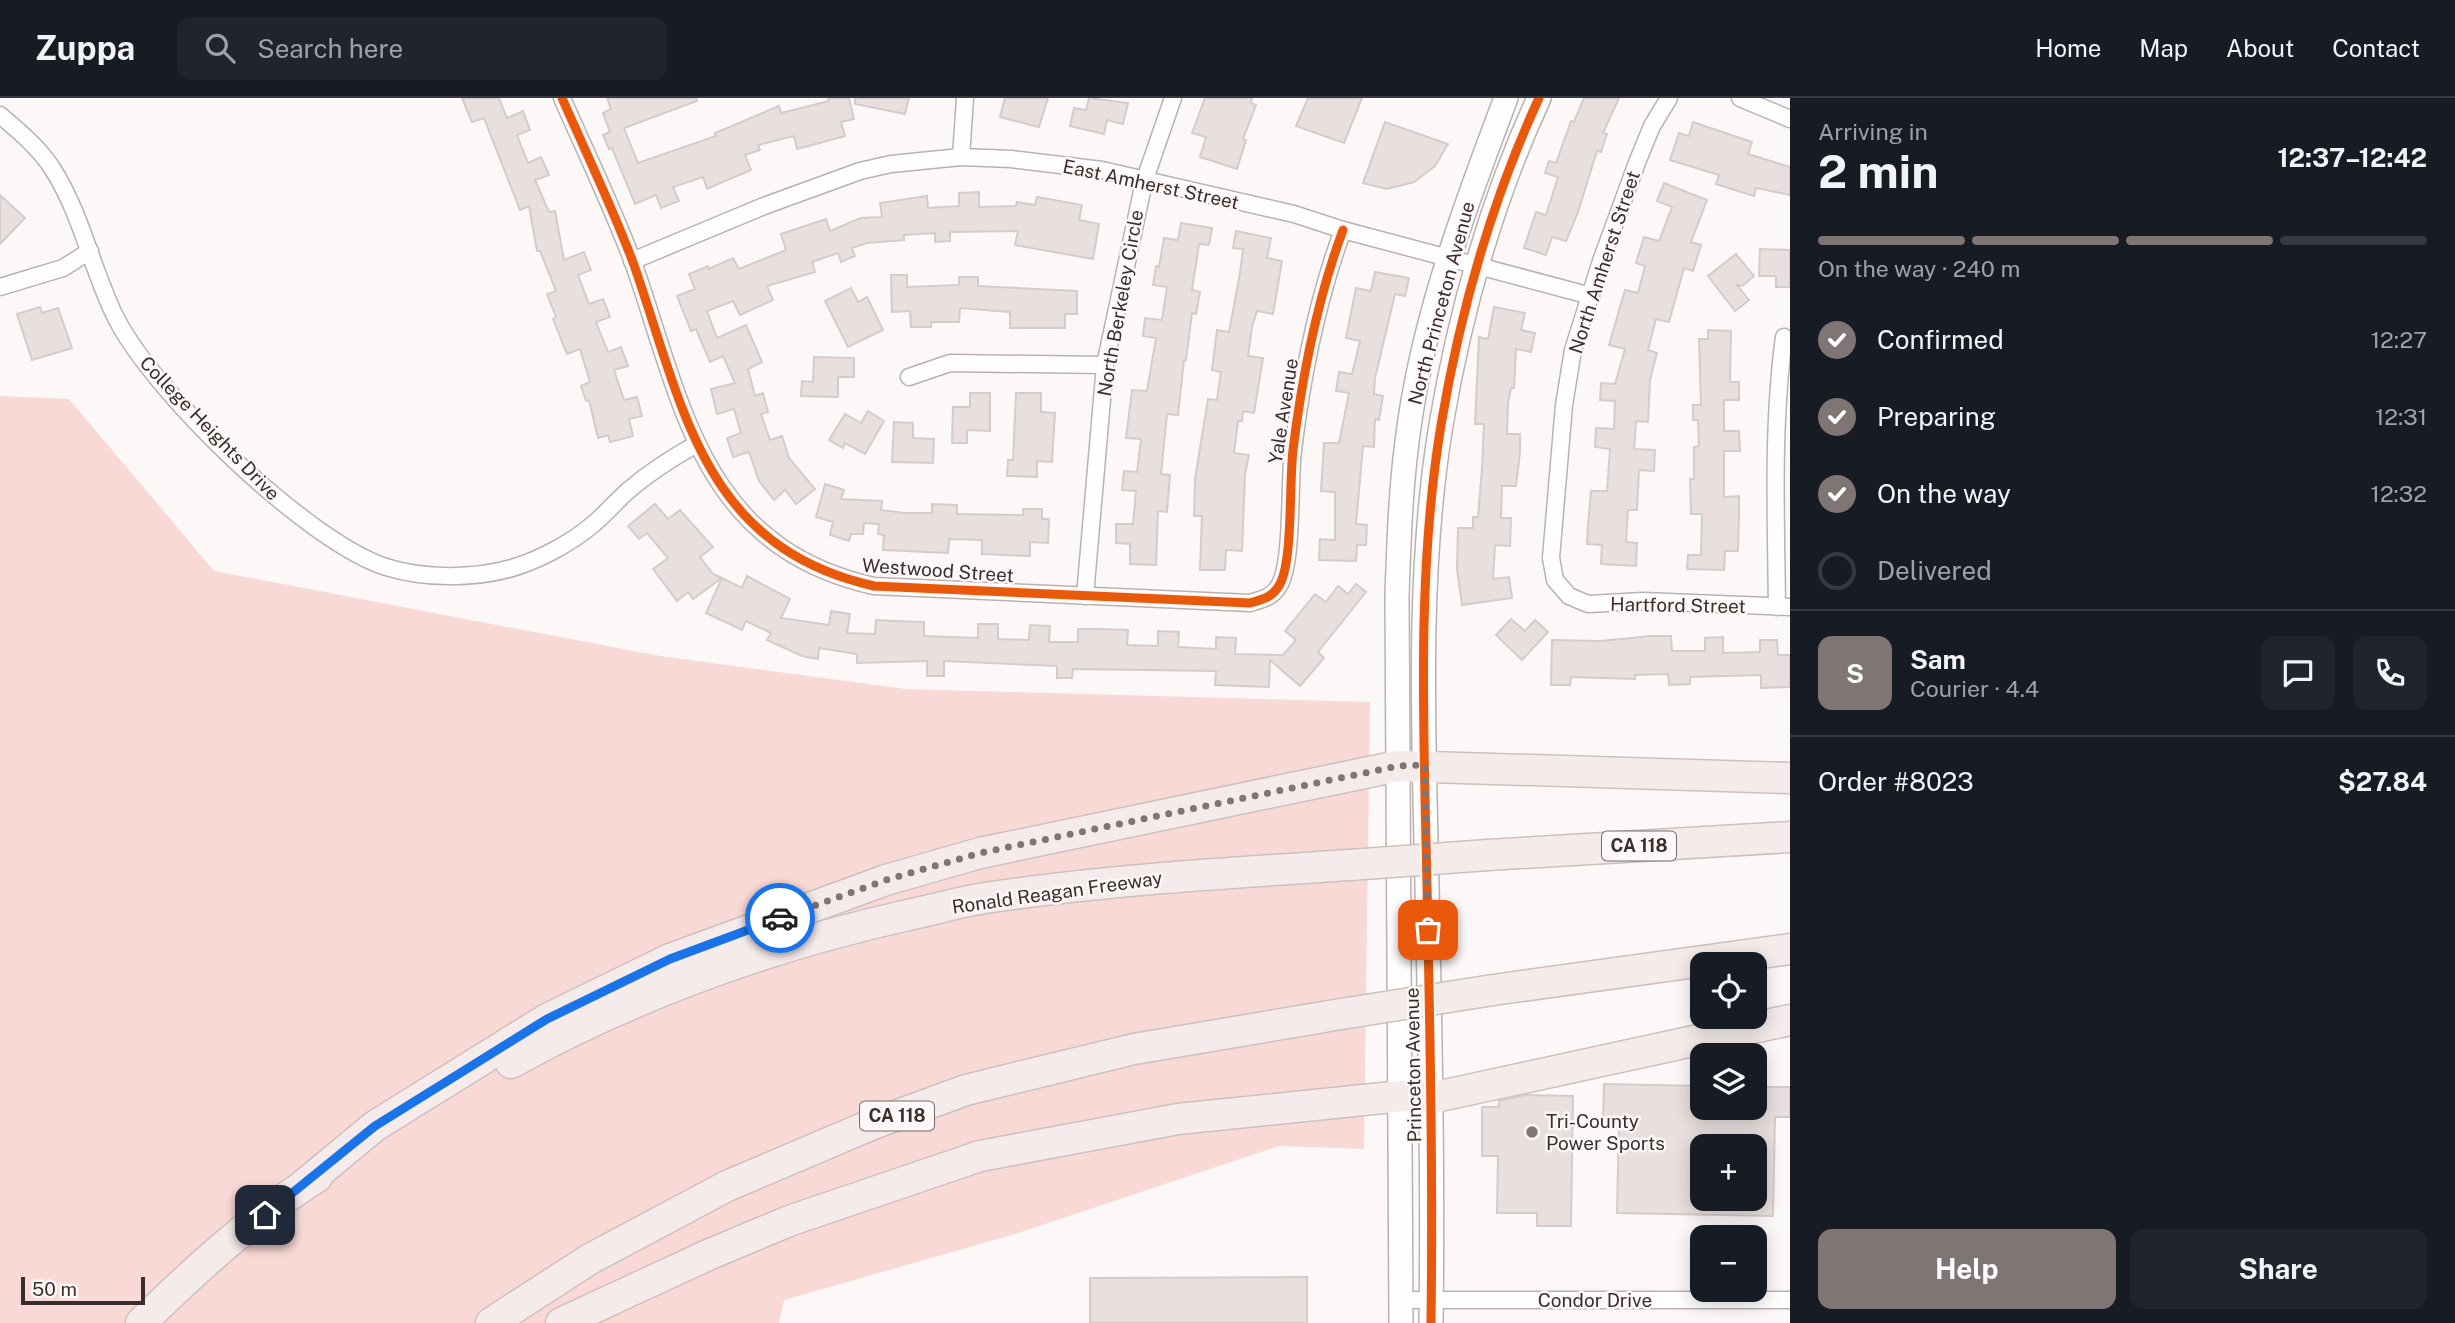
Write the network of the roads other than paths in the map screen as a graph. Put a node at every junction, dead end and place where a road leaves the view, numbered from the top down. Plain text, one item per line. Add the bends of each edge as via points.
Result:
1 (562, 98) edge
2 (965, 98) edge
3 (1172, 98) edge
4 (1506, 98) edge
5 (1539, 98) edge
6 (1669, 98) edge
7 (1740, 98) edge
8 (0, 115) edge
9 (1790, 119) edge
10 (961, 158) junction
11 (1143, 182) junction
12 (1343, 230) junction
13 (90, 251) junction
14 (1450, 258) junction
15 (632, 261) junction
16 (1476, 266) junction
17 (0, 287) edge
18 (1591, 296) junction
19 (1784, 337) dead end
20 (1105, 365) junction
21 (909, 377) dead end
22 (695, 445) junction
23 (1085, 596) junction
24 (1569, 596) joint
25 (1270, 597) joint
26 (1784, 607) edge
27 (1411, 765) junction
28 (1790, 778) edge
29 (1790, 837) edge
30 (1790, 950) edge
31 (1790, 1020) edge
32 (1417, 1097) junction
33 (300, 1188) junction
34 (1401, 1300) junction
35 (1431, 1300) junction
36 (1790, 1300) edge
37 (141, 1323) edge
38 (491, 1323) edge
39 (561, 1323) edge
40 (1401, 1323) edge
41 (1431, 1323) edge

1 - 15 street, Westwood Street
2 - 10 street
3 - 11 street, North Berkeley Circle
4 - 14 street, North Princeton Avenue
5 - 16 street, North Princeton Avenue
6 - 18 street, North Amherst Street via 1638,160
7 - 9 street
8 - 13 street, College Heights Drive via 51,167 73,206
10 - 11 street, East Amherst Street via 1054,163
10 - 15 street, East Amherst Street via 860,171
11 - 12 street, East Amherst Street via 1294,214
11 - 20 street, North Berkeley Circle
12 - 14 street, East Amherst Street
12 - 25 street, Yale Avenue via 1323,293 1301,398 1286,565
13 - 17 street via 63,268
13 - 22 street, College Heights Drive via 114,315 132,346 198,422 282,503 323,535 386,567 421,575 512,568 590,527 628,491
14 - 16 street, East Amherst Street
14 - 27 street, North Princeton Avenue via 1410,418 1400,508
15 - 22 street, Westwood Street
16 - 18 street, East Amherst Street
16 - 27 street, North Princeton Avenue via 1443,416
18 - 24 street, North Amherst Street via 1573,350 1551,558 1555,580
19 - 26 street via 1775,502
20 - 21 street via 950,363
20 - 23 street, North Berkeley Circle
22 - 23 street, Westwood Street via 734,505 782,548 839,578 928,591
23 - 25 street, Westwood Street via 1250,603
24 - 26 street, Hartford Street via 1588,604 1643,601
27 - 28 highway
27 - 32 street, Princeton Avenue
27 - 33 highway via 980,853 886,880 670,959 547,1019 425,1093 375,1126
29 - 33 highway, Ronald Reagan Freeway / CA 118, bridge via 1125,881 982,899 836,932 743,961 590,1023 437,1103
30 - 38 highway, CA 118, bridge via 1493,990 1134,1049 966,1090 727,1186 590,1259
31 - 32 highway
32 - 34 street, Princeton Avenue
32 - 35 street, Princeton Avenue
32 - 39 highway via 1178,1119 980,1156 789,1222
33 - 37 highway, Ronald Reagan Freeway / CA 118 via 179,1286
34 - 35 street, Condor Drive
34 - 40 street, Princeton Avenue
35 - 36 street, Condor Drive
35 - 41 street, Princeton Avenue

